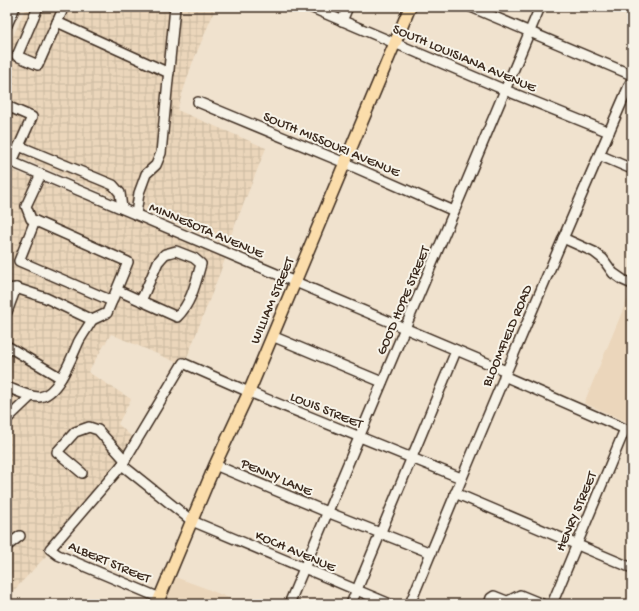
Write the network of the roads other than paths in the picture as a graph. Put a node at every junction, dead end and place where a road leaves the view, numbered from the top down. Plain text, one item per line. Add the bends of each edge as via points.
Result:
1 (15, 7) edge
2 (38, 7) edge
3 (175, 7) edge
4 (310, 7) edge
5 (348, 7) edge
6 (410, 7) edge
7 (471, 7) edge
8 (540, 7) edge
9 (62, 8) edge
10 (342, 21) junction
11 (57, 22) junction
12 (7, 24) edge
13 (530, 32) junction
14 (395, 43) junction
15 (169, 73) junction
16 (632, 75) edge
17 (632, 79) edge
18 (505, 90) junction
19 (198, 102) dead end
20 (7, 106) edge
21 (609, 132) junction
22 (19, 146) junction
23 (599, 155) junction
24 (9, 161) edge
25 (345, 163) junction
26 (632, 169) edge
27 (40, 174) junction
28 (122, 208) junction
29 (454, 210) junction
30 (136, 214) junction
31 (35, 221) junction
32 (563, 238) junction
33 (295, 282) junction
34 (632, 284) edge
35 (11, 288) edge
36 (117, 290) junction
37 (112, 301) junction
38 (142, 301) junction
39 (7, 312) edge
40 (92, 320) junction
41 (405, 329) junction
42 (272, 336) junction
43 (7, 346) edge
44 (456, 351) junction
45 (505, 374) junction
46 (62, 378) junction
47 (382, 382) junction
48 (7, 387) edge
49 (249, 392) junction
50 (31, 396) junction
51 (7, 419) edge
52 (628, 430) edge
53 (359, 437) junction
54 (412, 458) junction
55 (124, 462) junction
56 (216, 465) junction
57 (82, 473) dead end
58 (461, 478) junction
59 (455, 493) junction
60 (327, 512) junction
61 (192, 521) junction
62 (380, 533) junction
63 (20, 536) dead end
64 (577, 544) junction
65 (7, 546) edge
66 (431, 553) junction
67 (304, 568) junction
68 (632, 568) edge
69 (356, 590) junction
70 (158, 601) edge
71 (509, 603) edge
72 (289, 604) edge
73 (351, 604) edge
74 (390, 604) edge
75 (410, 604) edge
76 (489, 604) edge
77 (542, 604) edge
78 (552, 604) edge

1 - 12 street
2 - 11 street via 17,56 38,66
3 - 15 street
4 - 10 street, SOUTH LOUISIANA AVENUE
5 - 10 street
6 - 14 main road, WILLIAM STREET
7 - 13 street
8 - 13 street, GOOD HOPE STREET
9 - 11 street
10 - 14 street, SOUTH LOUISIANA AVENUE
11 - 15 street
13 - 16 street
13 - 18 street, GOOD HOPE STREET
14 - 18 street, SOUTH LOUISIANA AVENUE
14 - 25 main road, WILLIAM STREET
15 - 30 street via 161,153 156,165 146,174 139,193
17 - 21 street, BLOOMFIELD ROAD
18 - 21 street, SOUTH LOUISIANA AVENUE
18 - 29 street, GOOD HOPE STREET
19 - 25 street, SOUTH MISSOURI AVENUE
20 - 22 street via 32,117
21 - 23 street, BLOOMFIELD ROAD
22 - 24 street
22 - 28 street via 114,185 120,193
23 - 26 street
23 - 32 street, BLOOMFIELD ROAD
24 - 27 street, MINNESOTA AVENUE
25 - 29 street, SOUTH MISSOURI AVENUE
25 - 33 main road, WILLIAM STREET
27 - 28 street, MINNESOTA AVENUE
27 - 31 street via 26,206 31,219
28 - 30 street, MINNESOTA AVENUE
29 - 41 street, GOOD HOPE STREET
30 - 33 street, MINNESOTA AVENUE
31 - 36 street via 128,262
31 - 37 street via 18,261
32 - 34 street via 594,252 604,259 613,273
32 - 45 street, BLOOMFIELD ROAD
33 - 41 street, MINNESOTA AVENUE
33 - 42 main road, WILLIAM STREET
35 - 39 street
35 - 40 street via 46,298
36 - 37 street
36 - 38 street
37 - 40 street via 107,313
38 - 38 street via 177,317 189,298 201,264 194,258 176,251 165,254 158,262
40 - 46 street
41 - 44 street, MINNESOTA AVENUE
41 - 47 street, GOOD HOPE STREET
42 - 47 street
42 - 49 main road, WILLIAM STREET
43 - 46 street
44 - 45 street, MINNESOTA AVENUE
44 - 54 street
45 - 52 street, MINNESOTA AVENUE
45 - 58 street, BLOOMFIELD ROAD
46 - 50 street via 52,391 41,397
47 - 53 street, GOOD HOPE STREET
48 - 50 street
49 - 53 street, LOUIS STREET
49 - 55 street, LOUIS STREET via 184,363
49 - 56 main road, WILLIAM STREET
50 - 51 street
52 - 64 street, HENRY STREET
53 - 54 street, LOUIS STREET
53 - 60 street, GOOD HOPE STREET
54 - 58 street, LOUIS STREET
54 - 62 street
55 - 57 street, KOCH AVENUE via 98,430 89,427 75,432 57,452
55 - 61 street, KOCH AVENUE
55 - 70 street, ALBERT STREET via 50,549
56 - 60 street, PENNY LANE
56 - 61 main road, WILLIAM STREET
58 - 59 street, BLOOMFIELD ROAD
59 - 64 street
59 - 66 street, BLOOMFIELD ROAD
60 - 62 street, PENNY LANE
60 - 67 street, GOOD HOPE STREET
61 - 67 street, KOCH AVENUE
61 - 70 main road, WILLIAM STREET
62 - 66 street, PENNY LANE
62 - 69 street
63 - 65 street
64 - 68 street
64 - 78 street, HENRY STREET
66 - 75 street, BLOOMFIELD ROAD
67 - 69 street, KOCH AVENUE
67 - 72 street, GOOD HOPE STREET
69 - 73 street
69 - 74 street, KOCH AVENUE
71 - 76 street via 494,596
71 - 77 street via 520,595

